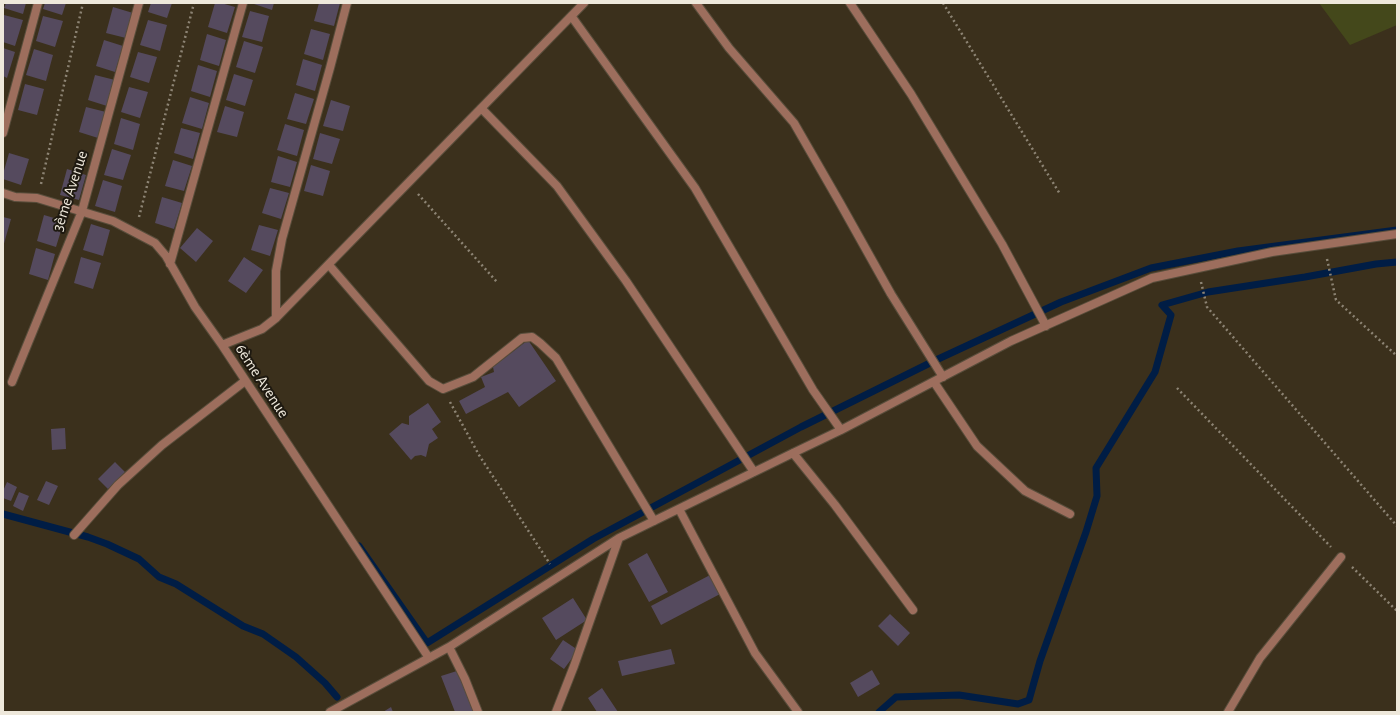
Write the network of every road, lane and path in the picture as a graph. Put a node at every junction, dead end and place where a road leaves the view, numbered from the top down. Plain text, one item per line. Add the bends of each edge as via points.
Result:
1 (38, 3) edge
2 (83, 3) edge
3 (139, 3) edge
4 (194, 3) edge
5 (243, 3) edge
6 (347, 3) edge
7 (584, 3) edge
8 (696, 3) edge
9 (850, 3) edge
10 (943, 3) edge
11 (572, 17) junction
12 (482, 109) junction
13 (3, 133) edge
14 (409, 184) junction
15 (3, 193) edge
16 (1060, 194) dead end
17 (37, 198) junction
18 (82, 211) junction
19 (135, 233) junction
20 (1397, 234) edge
21 (1324, 244) junction
22 (170, 264) junction
23 (329, 265) junction
24 (1198, 268) junction
25 (497, 282) dead end
26 (276, 318) junction
27 (1046, 326) junction
28 (222, 345) junction
29 (1397, 356) edge
30 (943, 377) junction
31 (245, 381) junction
32 (12, 382) dead end
33 (934, 382) junction
34 (1177, 388) dead end
35 (443, 389) junction
36 (841, 430) junction
37 (793, 452) junction
38 (754, 472) junction
39 (679, 509) junction
40 (1070, 514) dead end
41 (654, 521) junction
42 (1397, 526) edge
43 (74, 535) dead end
44 (619, 538) junction
45 (1341, 557) junction
46 (559, 576) junction
47 (913, 610) dead end
48 (1397, 611) edge
49 (449, 646) junction
50 (429, 658) junction
51 (330, 712) edge
52 (478, 712) edge
53 (556, 712) edge
54 (798, 712) edge
55 (1228, 712) edge

1 - 13 street
2 - 17 path
3 - 18 street, 3ème Avenue
4 - 19 path
5 - 22 street
6 - 26 street via 282,239 276,271
7 - 11 street
8 - 30 street via 729,48 794,123 891,294
9 - 27 street via 911,94 1002,244
10 - 16 path
11 - 12 street
11 - 36 street via 695,188 813,390
12 - 14 street
12 - 38 street via 557,186 626,281
14 - 23 street
14 - 25 path
15 - 17 street, 6ème Avenue
17 - 18 street, 6ème Avenue
18 - 19 street, 6ème Avenue via 113,220
18 - 32 street, 3ème Avenue
19 - 22 street, 6ème Avenue via 155,244
20 - 21 street
21 - 24 street
21 - 29 path via 1336,300
22 - 28 street, 6ème Avenue via 195,307
23 - 26 street
23 - 35 street via 429,381
24 - 27 street via 1152,278
24 - 42 path via 1207,307
26 - 28 street via 262,329
27 - 30 street via 1011,341
28 - 31 street, 6ème Avenue
30 - 33 street
31 - 43 street via 162,445 118,485
31 - 50 street, 6ème Avenue
33 - 36 street
33 - 40 street via 977,446 1025,490
34 - 45 path
35 - 41 street via 473,377 522,338 532,338 556,358
35 - 46 path via 479,455 538,548
36 - 37 street
37 - 38 street
37 - 47 street via 836,505
38 - 39 street
39 - 41 street
39 - 54 street via 755,652
41 - 44 street
44 - 46 street
44 - 53 street
45 - 48 path
45 - 55 street via 1260,658
46 - 49 street
49 - 50 street
49 - 52 street
50 - 51 street

